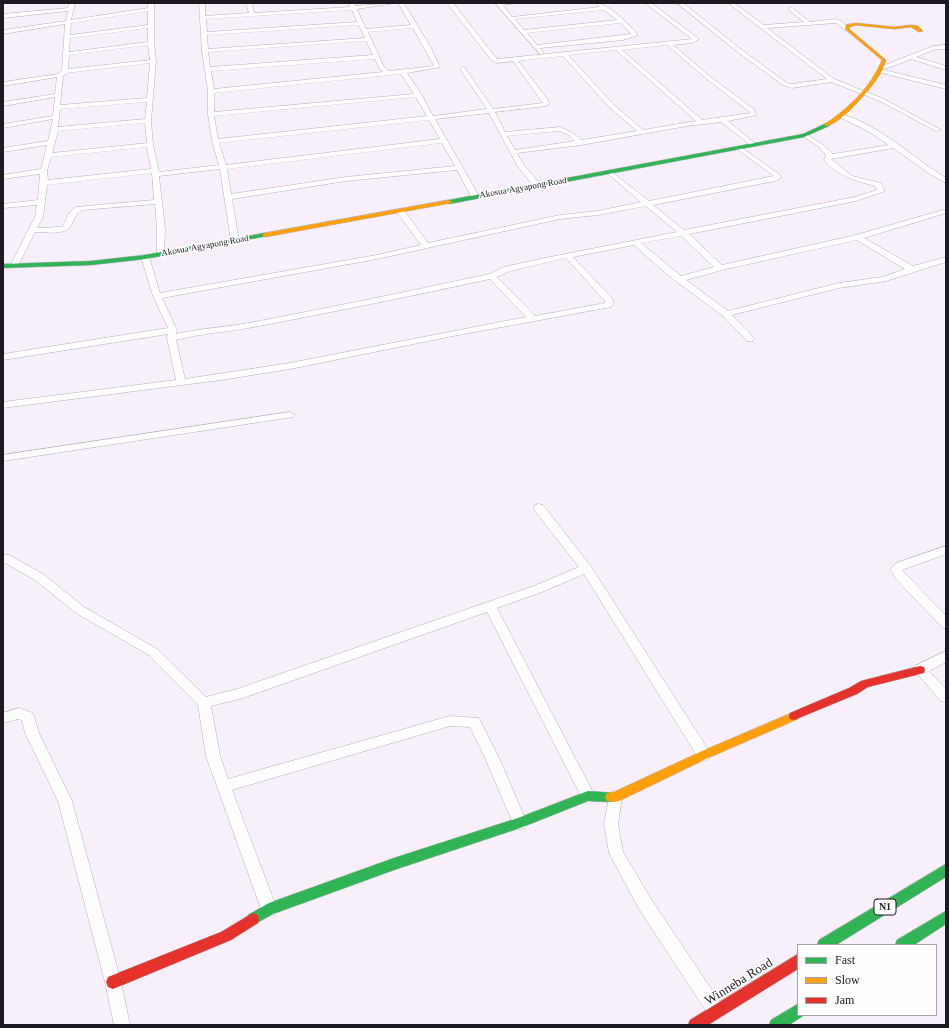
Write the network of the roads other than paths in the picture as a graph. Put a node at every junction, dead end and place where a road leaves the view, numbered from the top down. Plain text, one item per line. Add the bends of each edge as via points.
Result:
1 (72, 3) edge
2 (202, 3) edge
3 (249, 3) edge
4 (392, 3) edge
5 (401, 3) edge
6 (450, 3) edge
7 (513, 3) edge
8 (598, 3) edge
9 (648, 3) edge
10 (680, 3) edge
11 (730, 3) edge
12 (499, 4) edge
13 (353, 5) edge
14 (150, 6) edge
15 (604, 8) junction
16 (70, 9) junction
17 (791, 9) dead end
18 (252, 15) junction
19 (3, 16) edge
20 (203, 18) junction
21 (513, 18) junction
22 (622, 21) junction
23 (68, 22) junction
24 (359, 23) junction
25 (808, 23) junction
26 (151, 26) junction
27 (414, 26) junction
28 (763, 27) junction
29 (847, 29) junction
30 (364, 31) junction
31 (921, 31) dead end
32 (3, 32) edge
33 (524, 32) junction
34 (204, 34) junction
35 (67, 37) junction
36 (368, 39) junction
37 (151, 43) junction
38 (668, 43) junction
39 (536, 47) junction
40 (946, 47) edge
41 (617, 48) junction
42 (205, 51) junction
43 (66, 54) junction
44 (564, 54) junction
45 (544, 56) junction
46 (375, 57) junction
47 (910, 57) junction
48 (514, 59) junction
49 (153, 61) junction
50 (946, 68) edge
51 (208, 69) junction
52 (463, 69) dead end
53 (882, 69) junction
54 (403, 72) junction
55 (62, 73) junction
56 (388, 73) junction
57 (832, 80) junction
58 (3, 84) edge
59 (946, 87) edge
60 (211, 91) junction
61 (863, 91) junction
62 (58, 95) junction
63 (419, 96) junction
64 (150, 100) junction
65 (3, 104) edge
66 (56, 107) junction
67 (490, 111) junction
68 (211, 114) junction
69 (841, 116) junction
70 (56, 117) junction
71 (430, 118) junction
72 (723, 120) junction
73 (148, 121) junction
74 (701, 122) junction
75 (3, 126) edge
76 (55, 129) junction
77 (938, 130) dead end
78 (643, 132) junction
79 (502, 134) junction
80 (804, 135) junction
81 (214, 141) junction
82 (443, 141) junction
83 (50, 143) junction
84 (581, 143) junction
85 (150, 145) junction
86 (754, 145) junction
87 (893, 146) junction
88 (739, 148) junction
89 (3, 150) edge
90 (513, 152) junction
91 (50, 155) junction
92 (831, 156) junction
93 (223, 167) junction
94 (458, 168) junction
95 (44, 172) junction
96 (609, 172) junction
97 (156, 173) junction
98 (3, 177) edge
99 (946, 181) edge
100 (44, 183) junction
101 (537, 185) junction
102 (475, 196) junction
103 (228, 197) junction
104 (40, 202) junction
105 (157, 202) junction
106 (648, 203) junction
107 (3, 206) edge
108 (400, 211) junction
109 (946, 211) edge
110 (32, 230) junction
111 (684, 232) junction
112 (858, 237) junction
113 (235, 241) junction
114 (635, 242) junction
115 (426, 246) junction
116 (161, 254) junction
117 (568, 256) junction
118 (145, 257) junction
119 (946, 259) edge
120 (3, 266) edge
121 (14, 266) junction
122 (720, 268) junction
123 (912, 269) junction
124 (492, 276) junction
125 (680, 279) junction
126 (157, 296) junction
127 (726, 314) junction
128 (533, 319) junction
129 (172, 334) junction
130 (750, 339) dead end
131 (3, 357) edge
132 (181, 381) junction
133 (3, 405) edge
134 (290, 415) dead end
135 (3, 458) edge
136 (539, 508) dead end
137 (946, 550) edge
138 (5, 558) dead end
139 (586, 568) junction
140 (490, 606) junction
141 (946, 624) edge
142 (946, 656) edge
143 (920, 670) junction
144 (946, 697) edge
145 (204, 703) junction
146 (3, 718) edge
147 (704, 755) junction
148 (224, 786) junction
149 (588, 796) junction
150 (615, 797) junction
151 (520, 823) junction
152 (946, 870) edge
153 (270, 909) junction
154 (946, 917) edge
155 (826, 944) edge
156 (904, 944) edge
157 (797, 962) edge
158 (113, 982) junction
159 (716, 1011) junction
160 (797, 1012) edge
161 (122, 1025) edge
162 (695, 1025) edge
163 (776, 1025) edge

1 - 16 street
2 - 20 street
3 - 18 street
4 - 13 street
5 - 27 street
6 - 48 street via 494,60
7 - 12 street
8 - 15 street
9 - 38 street via 696,39
10 - 57 street via 785,84 792,86
11 - 28 street
12 - 21 street
13 - 18 street
13 - 24 street
14 - 23 street
14 - 26 street
15 - 21 street
15 - 22 street
16 - 19 street
16 - 23 street
17 - 25 street
18 - 20 street
20 - 34 street
21 - 33 street
22 - 33 street
22 - 39 street via 634,33 633,36
23 - 32 street
23 - 35 street
24 - 30 street
24 - 34 street
25 - 28 street
25 - 29 street via 836,21
26 - 35 street
26 - 37 street
27 - 30 street
27 - 54 street via 437,67
28 - 57 street
29 - 31 main road via 850,25 856,24 894,28 911,26
29 - 53 main road via 884,60
30 - 36 street
33 - 39 street
34 - 42 street
35 - 43 street
36 - 42 street
36 - 46 street
37 - 43 street
37 - 49 street
38 - 41 street
38 - 72 street via 754,114
39 - 45 street
40 - 47 street via 935,47
41 - 44 street
41 - 74 street
42 - 51 street
43 - 55 street
44 - 45 street
44 - 78 street via 633,126
45 - 48 street
46 - 51 street
46 - 56 street
47 - 50 street
47 - 53 street
48 - 67 street via 546,104
49 - 55 street
49 - 64 street
51 - 60 street
52 - 67 street
53 - 59 street
53 - 61 main road, Akosua Agyapong Road
54 - 56 street
54 - 63 street
55 - 58 street
55 - 62 street
56 - 60 street
57 - 61 street
60 - 68 street
61 - 69 main road, Akosua Agyapong Road
61 - 77 street
62 - 65 street
62 - 66 street
63 - 68 street
63 - 71 street
64 - 66 street
64 - 73 street
66 - 70 street
67 - 71 street
67 - 79 street
68 - 81 street
69 - 80 main road, Akosua Agyapong Road via 823,128
69 - 87 street via 863,125
70 - 75 street
70 - 76 street
71 - 81 street
71 - 82 street
72 - 74 street
72 - 86 street
73 - 76 street
73 - 85 street
74 - 78 street
76 - 83 street
78 - 84 street
79 - 84 street via 560,129
79 - 90 street
80 - 86 main road, Akosua Agyapong Road
80 - 92 street
81 - 93 street
82 - 93 street
82 - 94 street
83 - 89 street
83 - 91 street
84 - 90 street
85 - 91 street
85 - 97 street
86 - 88 main road, Akosua Agyapong Road
87 - 92 street
87 - 99 street
88 - 96 main road, Akosua Agyapong Road
88 - 106 street via 778,177 775,180 751,185
90 - 101 street
91 - 95 street
92 - 111 street via 827,160 834,166 850,177 878,185 881,191 856,199
93 - 97 street
93 - 103 street
94 - 102 street
94 - 103 street via 346,179
95 - 98 street
95 - 100 street
96 - 101 main road, Akosua Agyapong Road
96 - 106 street
97 - 100 street
97 - 105 street
100 - 104 street
101 - 102 main road, Akosua Agyapong Road
102 - 108 main road, Akosua Agyapong Road
103 - 113 street
104 - 107 street
104 - 110 street via 39,217
105 - 110 street via 76,209 66,227 62,229
105 - 116 street
106 - 111 street
106 - 115 street via 560,217
108 - 113 main road, Akosua Agyapong Road
108 - 115 street
109 - 112 street
110 - 121 street
111 - 114 street
111 - 122 street
112 - 122 street
112 - 123 street
113 - 116 main road, Akosua Agyapong Road
114 - 117 street
114 - 125 street
115 - 126 street via 302,272
116 - 118 main road, Akosua Agyapong Road
117 - 124 street via 513,267
117 - 128 street via 588,275 610,303
118 - 121 main road, Akosua Agyapong Road via 91,263
118 - 126 street
119 - 123 street
120 - 121 main road, Akosua Agyapong Road
122 - 125 street
123 - 127 street via 883,279 839,286
124 - 128 street
124 - 129 street via 248,326
125 - 127 street
126 - 129 street
127 - 130 street
128 - 132 street via 290,366
129 - 131 street
129 - 132 street
132 - 133 street
134 - 135 street
136 - 139 street
137 - 141 street via 896,569
138 - 145 street via 39,577 80,610 153,652
139 - 140 street via 531,592
139 - 147 street
140 - 145 street via 238,694
140 - 149 street
142 - 143 street
143 - 144 street
143 - 147 main road via 865,684
145 - 148 street via 213,756
146 - 158 street via 19,713 28,717 32,732 65,801
147 - 150 main road
148 - 151 street via 450,721 474,722
148 - 153 street
149 - 150 main road
149 - 151 main road
150 - 159 street via 611,824 616,853 645,904
151 - 153 main road via 394,864
152 - 155 main road, N1
153 - 158 main road via 226,936
154 - 156 main road
157 - 159 main road, Winneba Road
158 - 161 street
159 - 162 main road, Winneba Road
160 - 163 main road

